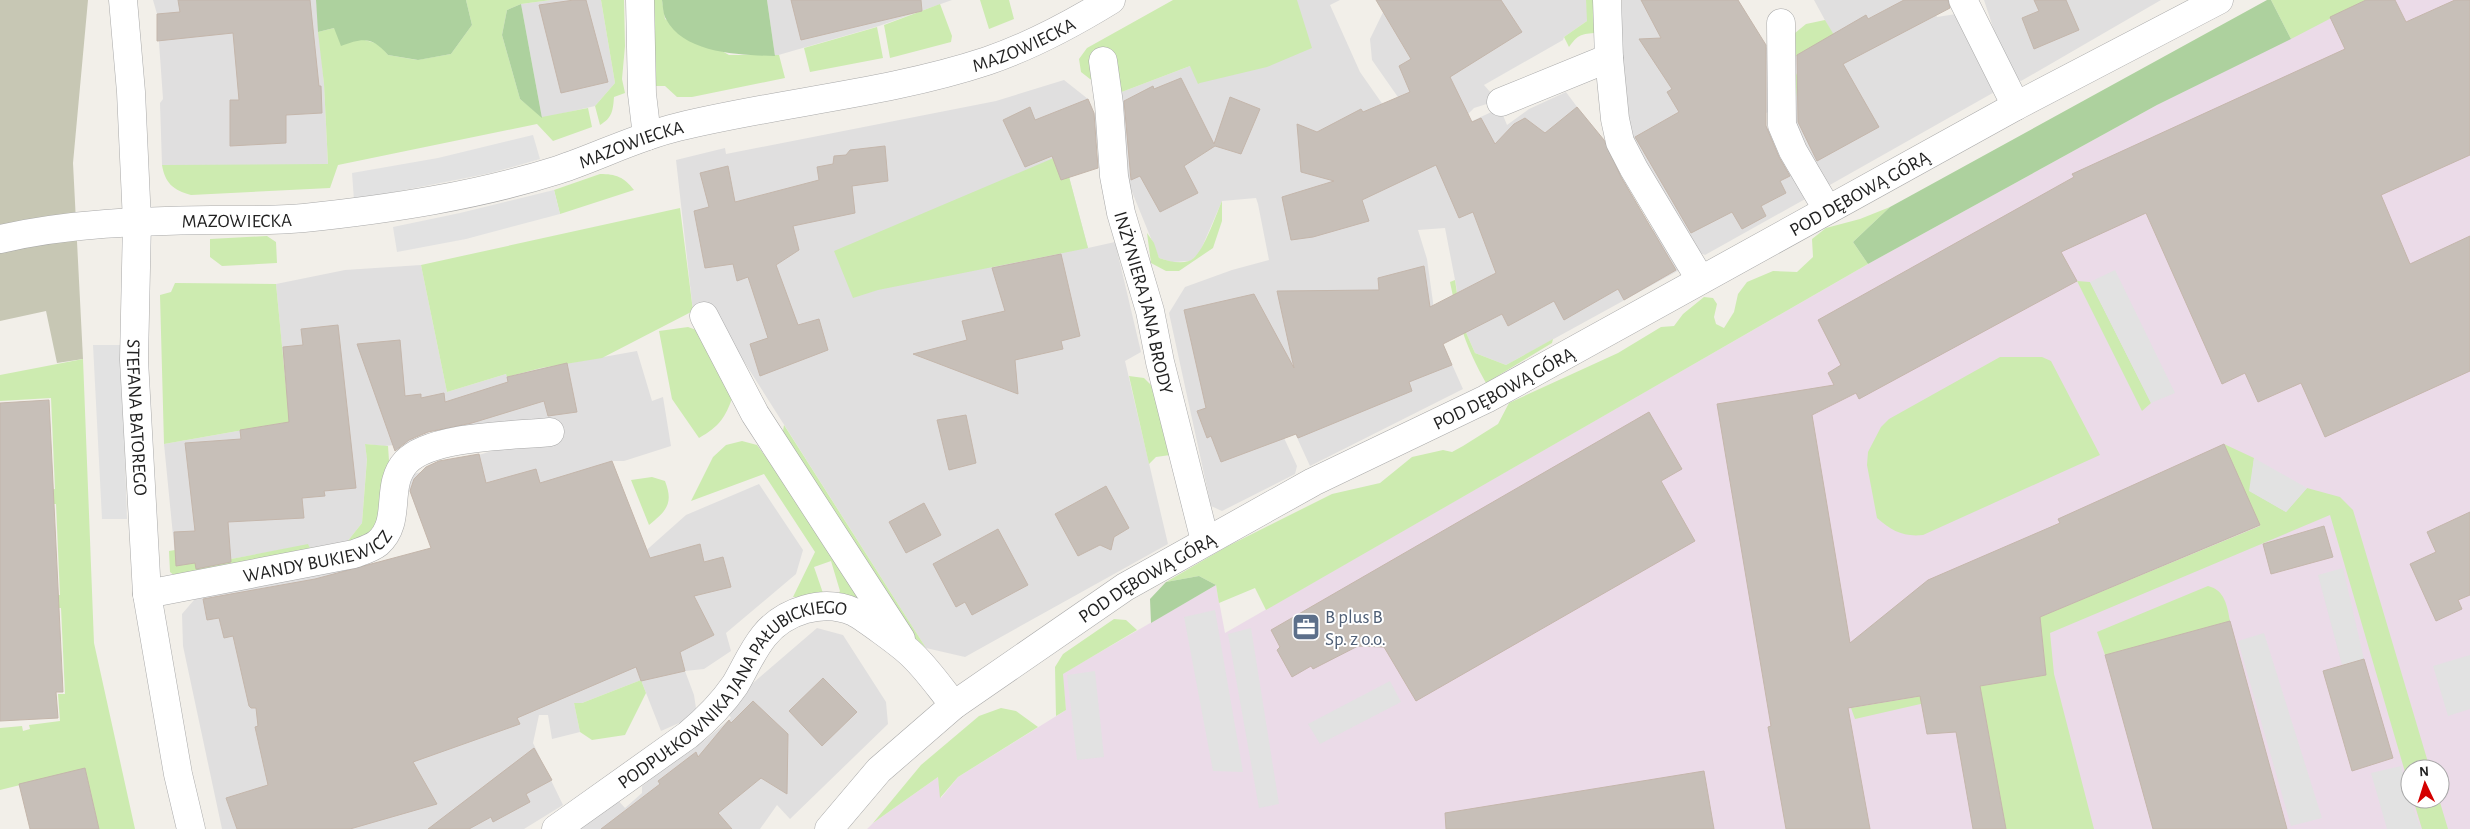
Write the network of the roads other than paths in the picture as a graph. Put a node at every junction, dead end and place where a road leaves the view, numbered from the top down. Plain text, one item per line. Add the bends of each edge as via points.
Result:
1 (124, 0) edge
2 (640, 0) edge
3 (1111, 0) edge
4 (1607, 0) edge
5 (1963, 0) edge
6 (2219, 0) edge
7 (1781, 23) dead end
8 (1609, 58) junction
9 (1103, 61) dead end
10 (1501, 102) dead end
11 (2016, 106) junction
12 (647, 136) junction
13 (1828, 209) junction
14 (137, 222) junction
15 (0, 239) edge
16 (1700, 279) junction
17 (704, 316) dead end
18 (550, 432) dead end
19 (1205, 541) junction
20 (147, 594) junction
21 (910, 652) junction
22 (954, 705) junction
23 (191, 829) edge
24 (556, 829) edge
25 (828, 829) edge

1 - 14 street, STEFANA BATOREGO
2 - 12 street via 642,94
3 - 12 street, MAZOWIECKA via 1040,39 987,61 928,78 706,120
4 - 8 street
5 - 11 street
6 - 11 street, POD DĘBOWĄ GÓRĄ
7 - 13 street via 1782,124 1793,151
8 - 10 street
8 - 16 street via 1620,142
9 - 19 street, INŻYNIERA JANA BRODY via 1114,176 1121,213 1150,311
11 - 13 street, POD DĘBOWĄ GÓRĄ
12 - 14 street, MAZOWIECKA via 530,178 411,205 301,219
13 - 16 street, POD DĘBOWĄ GÓRĄ
14 - 15 street, MAZOWIECKA via 34,231
14 - 20 street, STEFANA BATOREGO via 134,360
16 - 19 street, POD DĘBOWĄ GÓRĄ via 1486,399 1313,482
17 - 21 street, PODPUŁKOWNIKA JANA PAŁUBICKIEGO via 755,414
18 - 20 street, WANDY BUKIEWICZ via 445,442 427,448 406,462 394,488 391,523 383,537 370,547 338,558
19 - 22 street, POD DĘBOWĄ GÓRĄ via 1125,587
20 - 23 street, STEFANA BATOREGO via 178,774
21 - 22 street, PODPUŁKOWNIKA JANA PAŁUBICKIEGO
21 - 24 street, PODPUŁKOWNIKA JANA PAŁUBICKIEGO via 855,612 843,608 810,608 786,617 766,634 730,690 705,720
22 - 25 street, POD DĘBOWĄ GÓRĄ via 879,770

